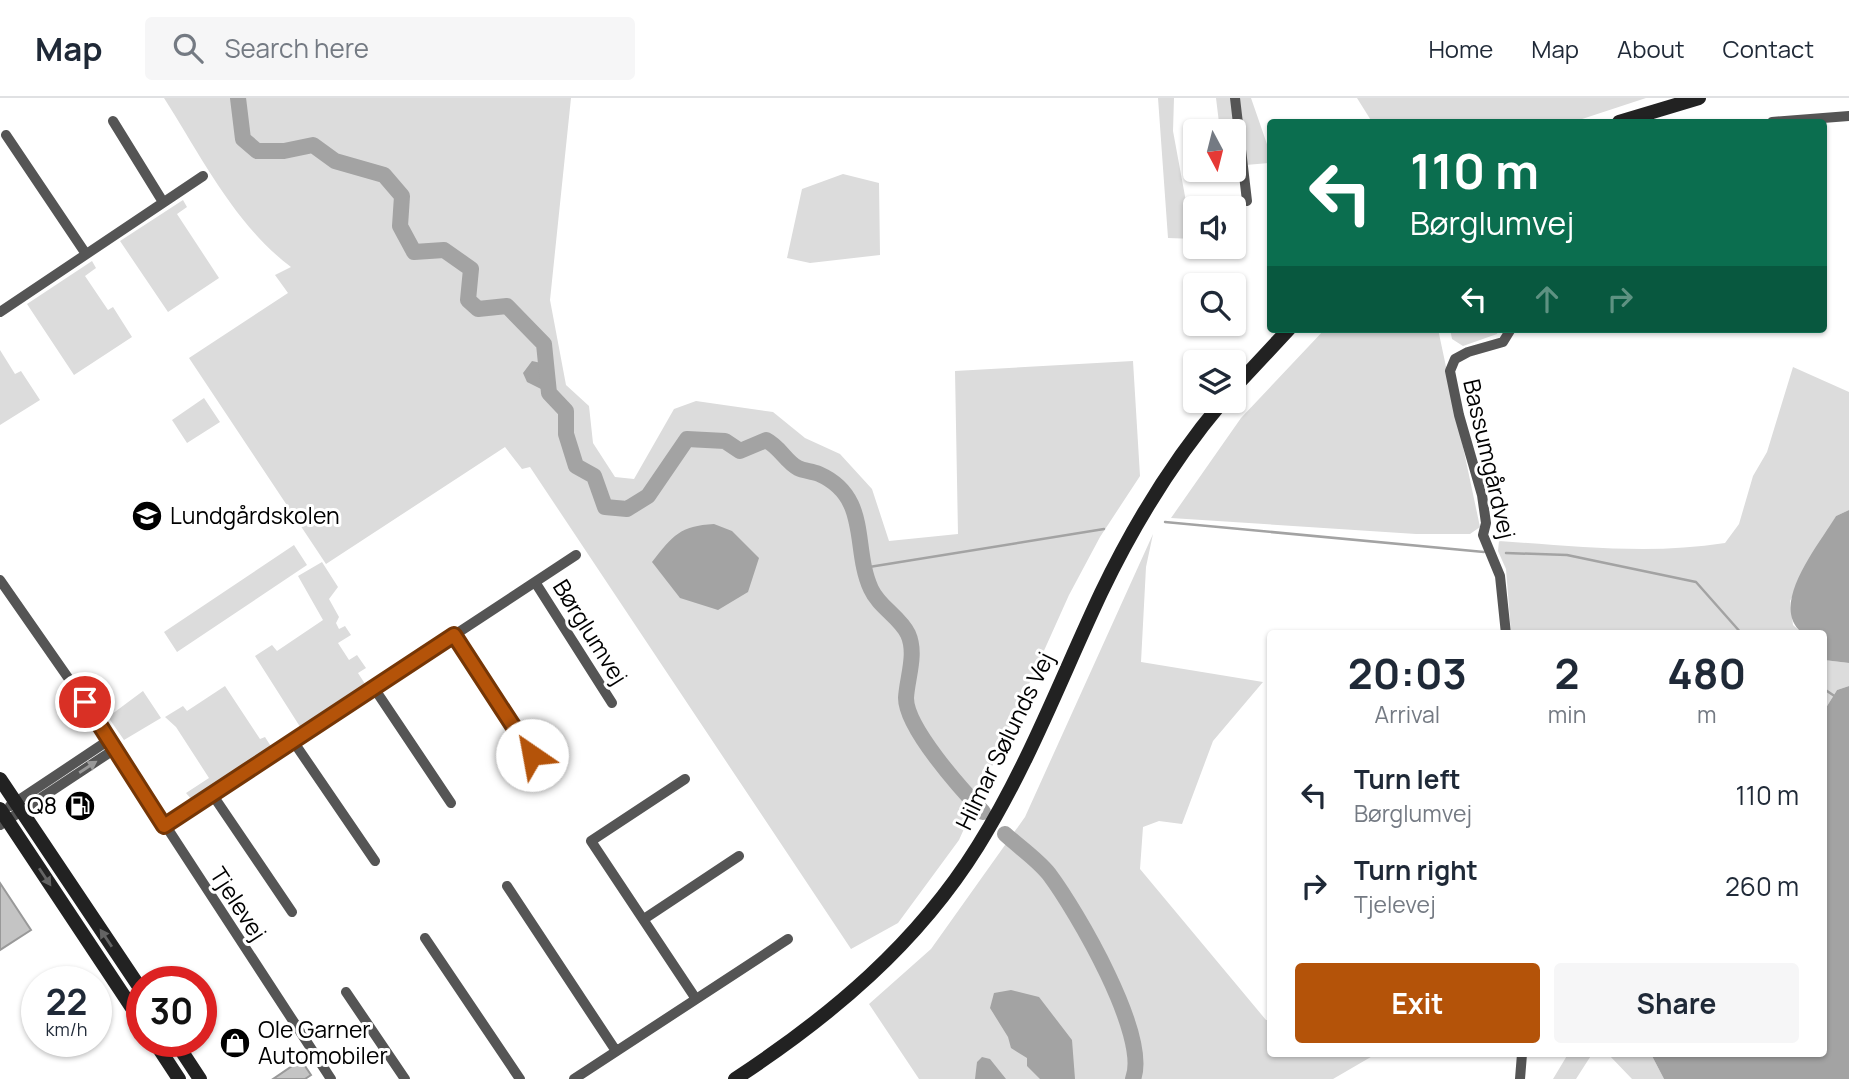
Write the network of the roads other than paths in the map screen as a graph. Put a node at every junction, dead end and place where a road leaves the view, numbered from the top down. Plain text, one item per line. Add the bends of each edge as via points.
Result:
1 (1235, 98) edge
2 (1699, 98) edge
3 (1849, 116) edge
4 (1629, 119) edge
5 (1810, 119) edge
6 (113, 121) dead end
7 (5, 135) dead end
8 (203, 176) dead end
9 (1247, 201) dead end
10 (163, 202) junction
11 (86, 254) junction
12 (1, 310) edge
13 (1285, 333) edge
14 (1509, 333) edge
15 (1246, 375) edge
16 (1214, 413) edge
17 (576, 555) dead end
18 (0, 580) edge
19 (535, 582) junction
20 (1506, 630) edge
21 (454, 635) junction
22 (374, 688) junction
23 (612, 703) dead end
24 (293, 741) junction
25 (112, 745) junction
26 (532, 755) dead end
27 (0, 779) edge
28 (685, 779) dead end
29 (212, 794) junction
30 (451, 803) dead end
31 (18, 807) junction
32 (2, 815) edge
33 (164, 826) junction
34 (739, 856) dead end
35 (375, 861) dead end
36 (507, 886) dead end
37 (292, 912) dead end
38 (644, 919) junction
39 (425, 938) dead end
40 (789, 939) dead end
41 (126, 967) edge
42 (346, 992) dead end
43 (126, 999) edge
44 (696, 999) junction
45 (616, 1051) junction
46 (165, 1057) edge
47 (186, 1057) edge
48 (1522, 1057) edge
49 (179, 1079) edge
50 (200, 1079) edge
51 (331, 1079) edge
52 (405, 1079) edge
53 (520, 1079) edge
54 (574, 1079) edge
55 (735, 1079) edge
56 (1520, 1079) edge

1 - 9 street
2 - 4 street
3 - 5 street
6 - 10 street
7 - 11 street
8 - 10 street
10 - 11 street
11 - 12 street
13 - 15 street
14 - 20 street, Bassumgårdvej via 1503,342 1455,359 1450,370 1482,495 1483,535 1500,576
16 - 55 street, Hilmar Sølunds Vej via 1138,523 1017,776 956,880 915,931 862,984
17 - 19 street, Børglumvej
18 - 25 street, Tjelevej
19 - 21 street, Børglumvej
19 - 23 street, Børglumvej
21 - 22 street, Børglumvej
21 - 26 street
22 - 24 street, Børglumvej
22 - 30 street
24 - 29 street, Børglumvej
24 - 35 street
25 - 31 street
25 - 33 street, Tjelevej
27 - 31 street
28 - 38 street via 591,841
29 - 33 street, Børglumvej
29 - 37 street
31 - 32 street
41 -> 31 street
32 -> 43 street
33 - 51 street, Tjelevej
34 - 38 street
36 - 45 street
38 - 44 street
39 - 53 street
40 - 44 street
42 - 52 street
44 - 45 street
45 - 54 street
46 - 49 street
47 - 50 street
48 - 56 street

